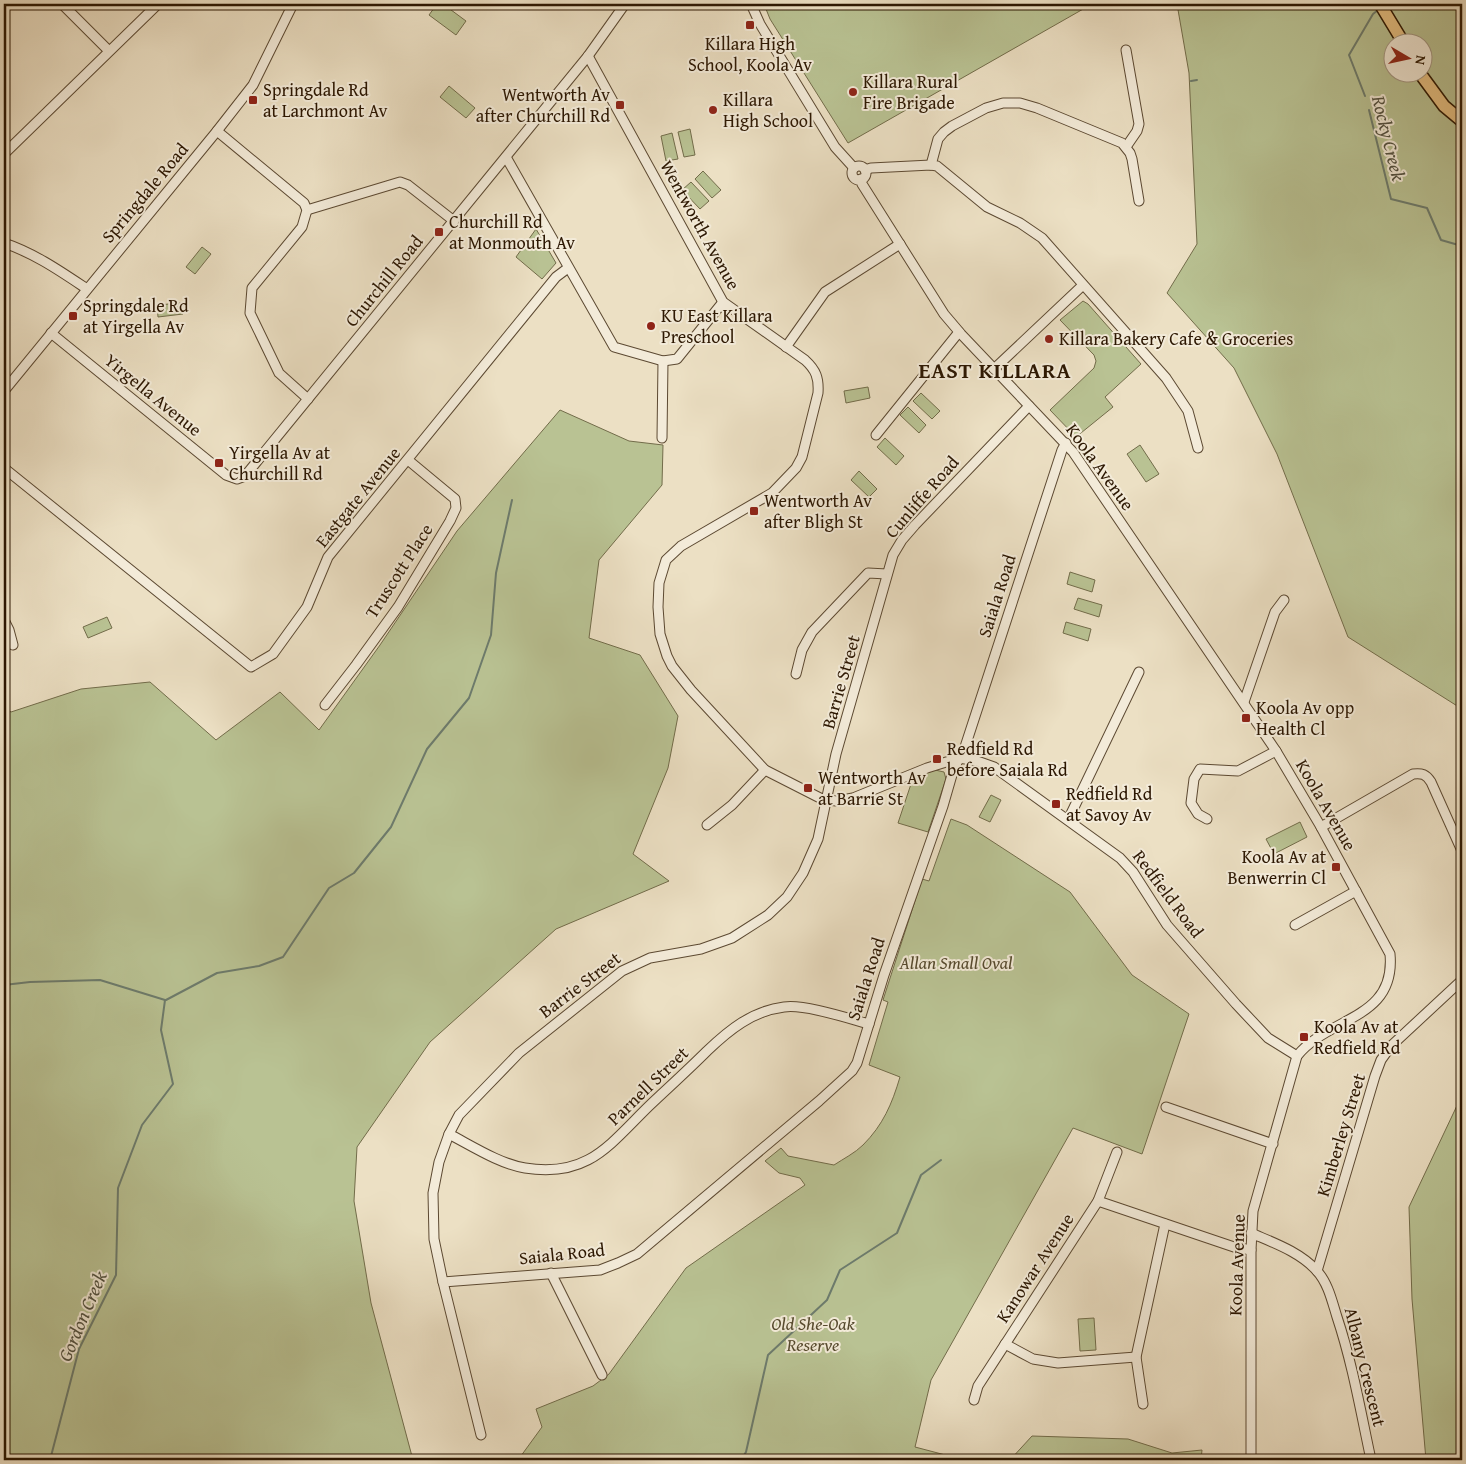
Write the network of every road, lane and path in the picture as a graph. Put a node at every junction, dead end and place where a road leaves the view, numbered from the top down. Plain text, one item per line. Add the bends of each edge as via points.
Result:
1 (62, 4) edge
2 (158, 4) edge
3 (293, 4) edge
4 (625, 4) edge
5 (751, 4) edge
6 (1383, 8) edge
7 (1397, 32) edge
8 (108, 50) junction
9 (1126, 50) dead end
10 (588, 56) junction
11 (1426, 82) edge
12 (1462, 121) edge
13 (217, 131) junction
14 (1126, 147) junction
15 (4, 154) edge
16 (506, 157) junction
17 (931, 165) junction
18 (854, 168) junction
19 (865, 170) junction
20 (861, 179) junction
21 (1139, 201) dead end
22 (307, 210) junction
23 (454, 221) junction
24 (4, 243) edge
25 (900, 244) junction
26 (568, 268) junction
27 (1083, 286) junction
28 (86, 289) junction
29 (722, 302) junction
30 (959, 332) junction
31 (51, 333) junction
32 (786, 347) junction
33 (664, 361) junction
34 (994, 370) junction
35 (4, 391) edge
36 (308, 399) junction
37 (1029, 406) junction
38 (876, 435) dead end
39 (662, 438) dead end
40 (1066, 444) junction
41 (1198, 448) dead end
42 (408, 460) junction
43 (4, 468) edge
44 (237, 479) joint
45 (887, 574) junction
46 (1284, 600) dead end
47 (4, 620) edge
48 (12, 645) dead end
49 (1139, 672) dead end
50 (796, 674) dead end
51 (1244, 702) junction
52 (325, 705) dead end
53 (1276, 751) junction
54 (959, 758) junction
55 (765, 770) junction
56 (827, 800) junction
57 (1207, 819) dead end
58 (1068, 820) junction
59 (707, 825) dead end
60 (1320, 827) junction
61 (1462, 851) edge
62 (1356, 891) junction
63 (1295, 925) dead end
64 (1462, 980) edge
65 (869, 1024) junction
66 (1297, 1056) junction
67 (1166, 1107) dead end
68 (449, 1134) junction
69 (1273, 1144) junction
70 (1117, 1152) dead end
71 (1098, 1201) junction
72 (1164, 1224) junction
73 (1251, 1233) junction
74 (1251, 1250) junction
75 (1317, 1271) junction
76 (551, 1273) junction
77 (443, 1282) junction
78 (1005, 1344) junction
79 (1136, 1357) junction
80 (602, 1376) dead end
81 (974, 1400) dead end
82 (1143, 1404) dead end
83 (481, 1435) dead end
84 (1251, 1460) edge
85 (1369, 1460) edge

1 - 8 street
2 - 8 street
3 - 13 street, Springdale Road via 253,85
4 - 10 street, Churchill Road
5 - 18 street via 836,147
6 - 7 main road
8 - 15 street
9 - 14 street via 1139,124 1138,131
10 - 16 street, Churchill Road
10 - 29 street, Wentworth Avenue
11 - 12 main road via 1444,106
13 - 22 street via 304,202
13 - 28 street, Springdale Road
14 - 17 street via 1037,108 1003,103 986,108 944,132 938,139
14 - 21 street via 1132,159
16 - 23 street, Churchill Road
16 - 26 street
17 - 19 street
17 - 27 street via 937,166 987,207 1042,238
18 - 19 street via 860,166
18 - 20 street via 853,176
19 - 20 street via 866,175
20 - 25 street, Koola Avenue
22 - 23 street via 400,182
22 - 36 street via 302,227 252,288 250,313 279,373
23 - 36 street, Churchill Road
24 - 28 street via 44,261
25 - 30 street, Koola Avenue
25 - 32 street via 825,292
26 - 33 street via 614,347
26 - 42 street, Eastgate Avenue via 556,278
27 - 34 street
27 - 41 street via 1166,378 1188,410
28 - 31 street, Springdale Road
29 - 32 street, Wentworth Avenue
29 - 33 street via 676,359
30 - 34 street, Koola Avenue
30 - 38 street
31 - 35 street, Springdale Road
31 - 44 street, Yirgella Avenue via 226,474
32 - 55 street, Wentworth Avenue via 812,366 819,384 802,457 772,493 674,552 663,567 658,594 660,634 672,666
33 - 39 street
34 - 37 street, Koola Avenue
36 - 44 street, Churchill Road via 245,476
37 - 40 street, Koola Avenue
37 - 45 street, Cunliffe Road via 902,540 893,554
40 - 51 street, Koola Avenue
40 - 54 street, Saiala Road
42 - 43 street, Eastgate Avenue via 328,557 307,607 273,654 250,667
42 - 52 street, Truscott Place via 454,500 456,508 398,607
45 - 50 street via 868,573 812,632 802,650
45 - 56 street, Barrie Street via 836,754
46 - 51 street via 1275,612
47 - 48 street
49 - 58 street
51 - 53 street, Koola Avenue
53 - 57 street via 1238,771 1200,769 1194,779 1191,803 1198,814
53 - 60 street, Koola Avenue
54 - 56 street, Redfield Road via 853,798
54 - 58 street, Redfield Road via 994,767
54 - 65 street, Saiala Road
55 - 56 street, Wentworth Avenue
55 - 59 street
56 - 68 street, Barrie Street via 809,862 787,897 768,915 717,945 650,958 622,971 519,1053 459,1116
58 - 66 street, Redfield Road via 1120,858 1133,872 1167,925 1236,1004 1268,1038
60 - 61 street via 1413,774 1421,773 1431,782
60 - 62 street, Koola Avenue
62 - 63 street
62 - 66 street, Koola Avenue via 1390,954 1390,976 1381,996 1373,1004 1310,1042
64 - 75 street, Kimberley Street via 1391,1046 1381,1060
65 - 68 street, Parnell Street via 813,1009 785,1006 755,1014 729,1031 594,1158 559,1170 525,1168 507,1163
65 - 76 street, Saiala Road via 852,1071 637,1254 600,1270
66 - 69 street, Koola Avenue
67 - 69 street
68 - 77 street, Barrie Street via 433,1193 434,1239
69 - 73 street, Koola Avenue via 1253,1211
70 - 71 street, Kanowar Avenue
71 - 72 street
71 - 78 street, Kanowar Avenue
72 - 74 street
72 - 79 street
73 - 74 street, Koola Avenue
73 - 75 street, Albany Crescent via 1284,1247
74 - 84 street, Koola Avenue
75 - 85 street, Albany Crescent via 1331,1296 1350,1358
76 - 77 street, Saiala Road
76 - 80 street
77 - 83 street, Barrie Street
78 - 79 street via 1033,1359 1058,1363
78 - 81 street, Kanowar Avenue via 978,1386
79 - 82 street

